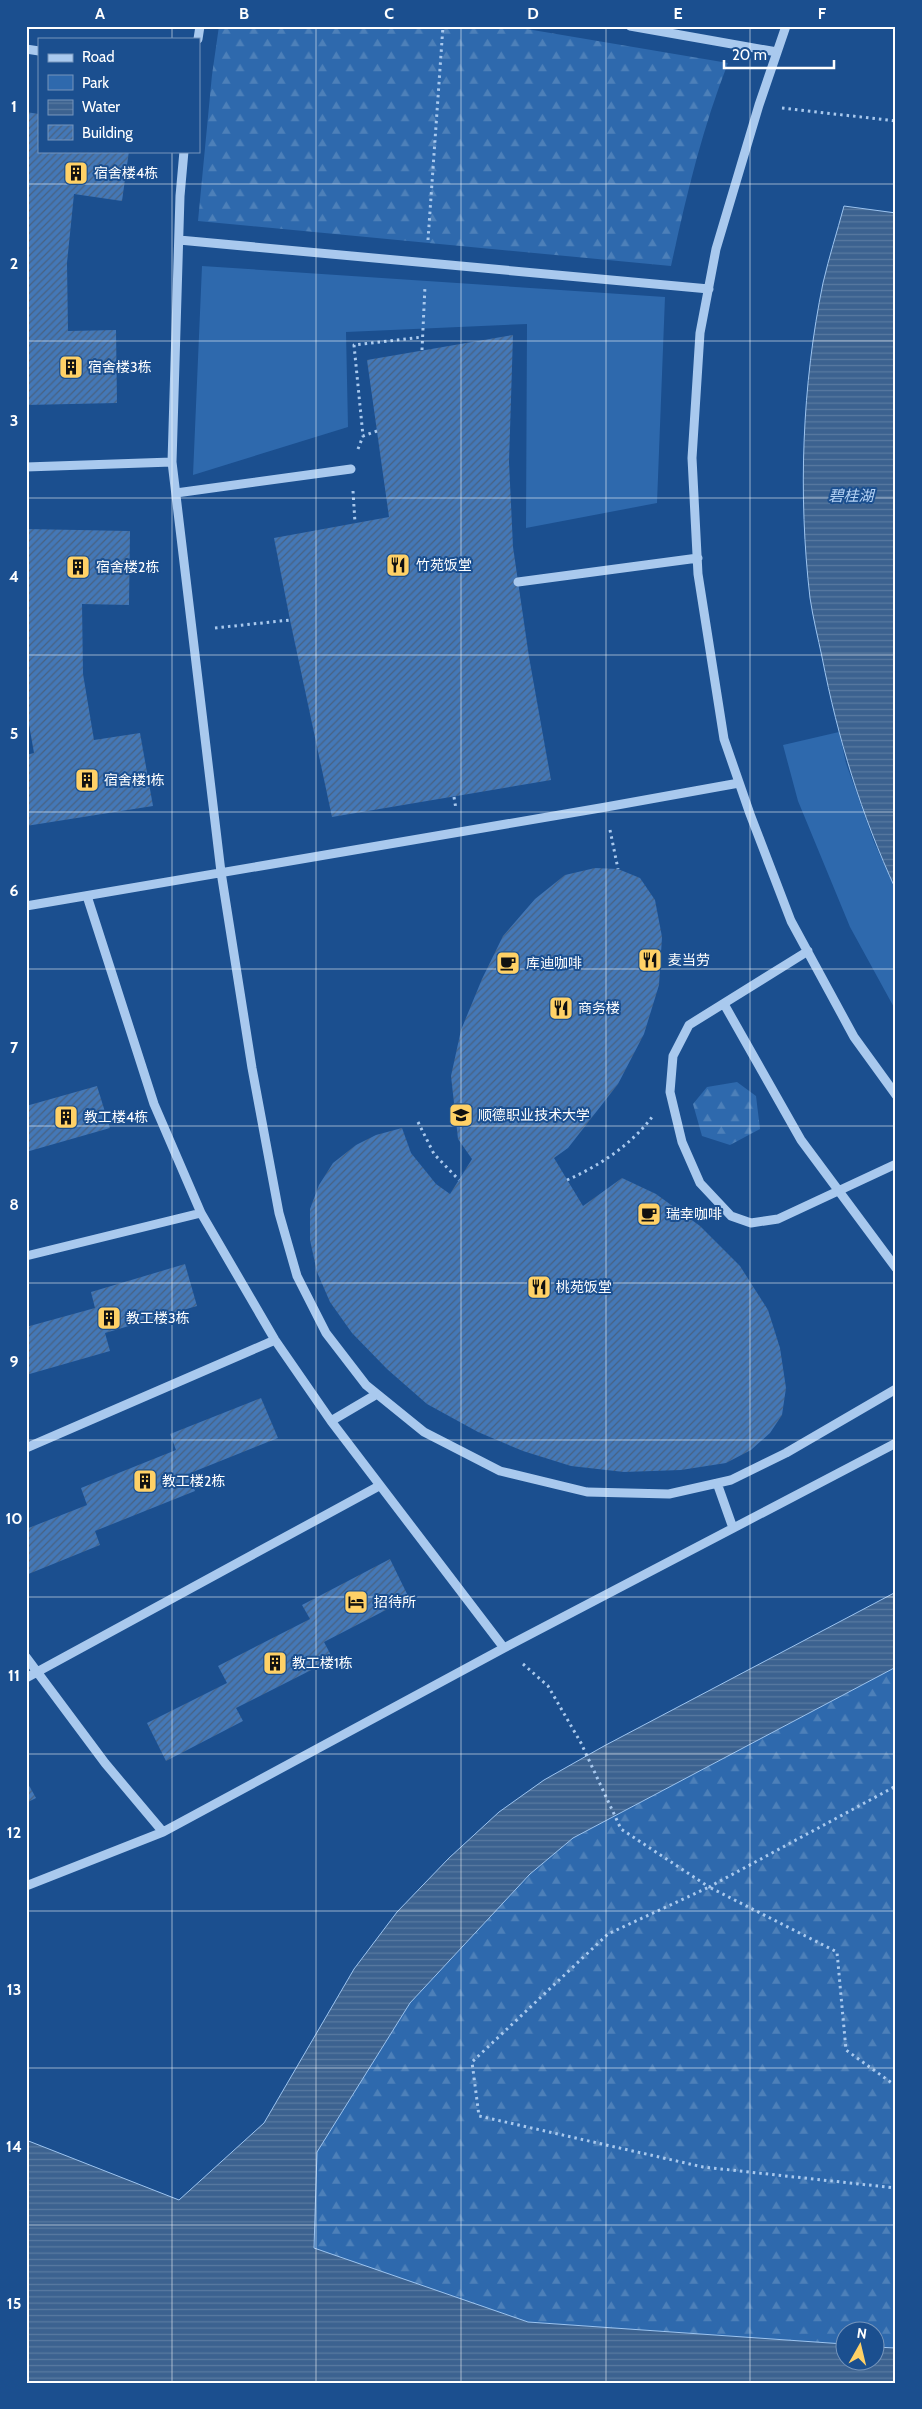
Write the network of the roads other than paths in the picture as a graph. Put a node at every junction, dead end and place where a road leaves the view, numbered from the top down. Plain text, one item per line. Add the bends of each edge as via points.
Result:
1 (630, 26) edge
2 (786, 26) edge
3 (777, 52) junction
4 (184, 152) edge
5 (179, 240) junction
6 (709, 289) junction
7 (172, 462) junction
8 (26, 467) edge
9 (351, 469) road end
10 (176, 493) junction
11 (698, 558) junction
12 (518, 582) dead end
13 (739, 783) junction
14 (221, 872) junction
15 (87, 896) junction
16 (26, 906) edge
17 (808, 951) junction
18 (724, 1004) junction
19 (896, 1095) edge
20 (896, 1164) edge
21 (838, 1191) junction
22 (201, 1213) junction
23 (26, 1256) edge
24 (896, 1268) edge
25 (275, 1340) junction
26 (896, 1388) edge
27 (377, 1394) junction
28 (331, 1421) junction
29 (896, 1443) edge
30 (26, 1448) edge
31 (717, 1483) junction
32 (379, 1486) junction
33 (732, 1528) junction
34 (504, 1648) junction
35 (26, 1657) edge
36 (37, 1673) junction
37 (26, 1678) edge
38 (164, 1832) junction
39 (26, 1886) edge

1 - 3 street
2 - 3 street
3 - 6 street via 716,248
4 - 5 street
5 - 6 street
5 - 7 street
6 - 11 street via 700,333 692,458
7 - 8 street
7 - 10 street
9 - 10 street
10 - 14 street
11 - 12 street
11 - 13 street via 724,740
13 - 14 street
13 - 17 street via 791,920
14 - 15 street
14 - 27 street via 277,1203 297,1276 326,1333 366,1385
15 - 16 street
15 - 22 street via 154,1104
17 - 18 street
17 - 19 street via 854,1037
18 - 21 street via 801,1140
18 - 21 street via 689,1025 673,1056 670,1092 682,1142 700,1183 731,1216 752,1223 778,1218
20 - 21 street
21 - 24 street
22 - 23 street
22 - 25 street
25 - 28 street
25 - 30 street
26 - 31 street via 786,1453 731,1480
27 - 28 street
27 - 31 street via 424,1432 500,1471 587,1492 669,1494
28 - 32 street
29 - 33 street
31 - 33 street
32 - 34 street
32 - 36 street
33 - 34 street
34 - 38 street
35 - 36 street
36 - 37 street
36 - 38 street via 104,1763
38 - 39 street

